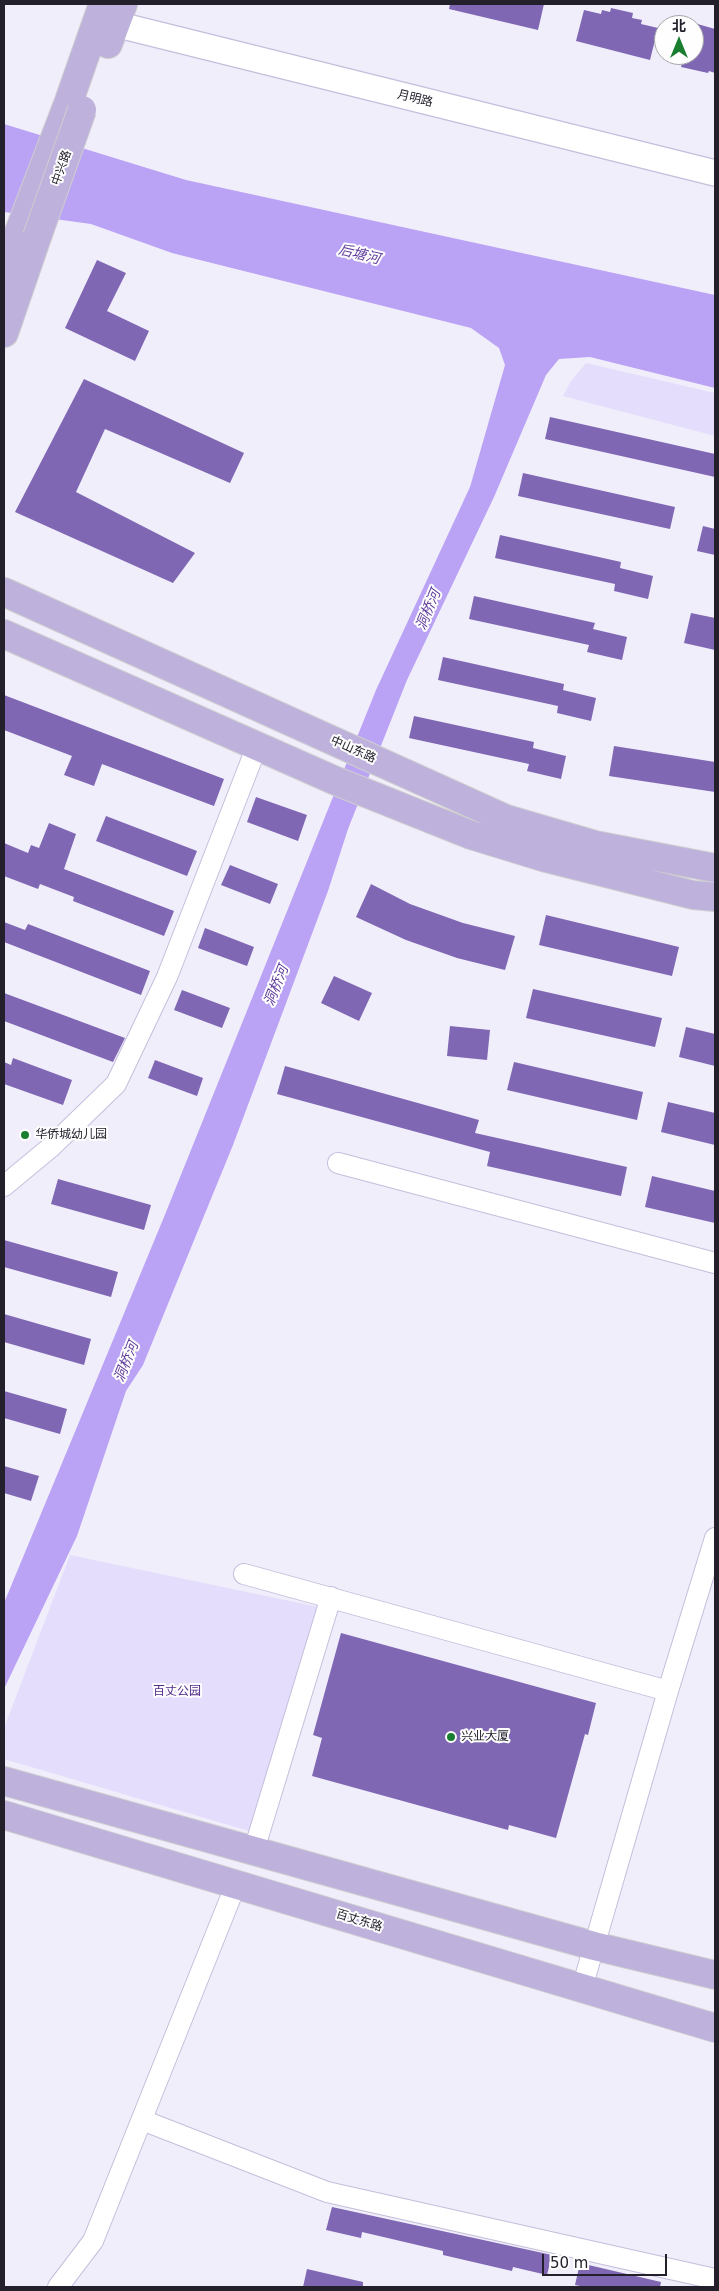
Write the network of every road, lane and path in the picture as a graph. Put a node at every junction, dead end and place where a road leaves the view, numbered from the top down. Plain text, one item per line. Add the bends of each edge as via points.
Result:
1 (114, 11) edge
2 (715, 173) edge
3 (28, 234) junction
4 (4, 271) edge
5 (4, 333) edge
6 (4, 592) edge
7 (4, 634) edge
8 (256, 746) junction
9 (715, 868) edge
10 (715, 898) edge
11 (338, 1163) dead end
12 (4, 1186) edge
13 (715, 1263) edge
14 (715, 1538) edge
15 (244, 1574) dead end
16 (331, 1598) junction
17 (668, 1691) junction
18 (15, 1784) edge
19 (10, 1817) edge
20 (254, 1850) junction
21 (236, 1884) junction
22 (594, 1946) junction
23 (715, 1975) edge
24 (582, 1988) junction
25 (715, 2028) edge
26 (142, 2120) junction
27 (715, 2279) edge
28 (58, 2287) edge

1 - 2 street, 月明路
1 - 3 main road, 中兴路, bridge
3 - 4 main road, 中兴路
3 - 5 main road, 中兴路
6 - 9 main road, 中山东路 via 506,819 595,845
7 - 8 main road
8 - 10 main road via 471,835 546,858
8 - 12 street via 168,977 116,1084 51,1147
11 - 13 street
14 - 17 street
15 - 16 street
16 - 17 street
16 - 20 street
17 - 22 street
18 - 20 main road
19 - 21 main road, 百丈东路
20 - 22 main road
21 - 24 main road, 百丈东路
21 - 26 street
22 - 23 main road
22 - 24 street
24 - 25 main road, 百丈东路
26 - 27 street via 327,2192
26 - 28 street via 93,2241

